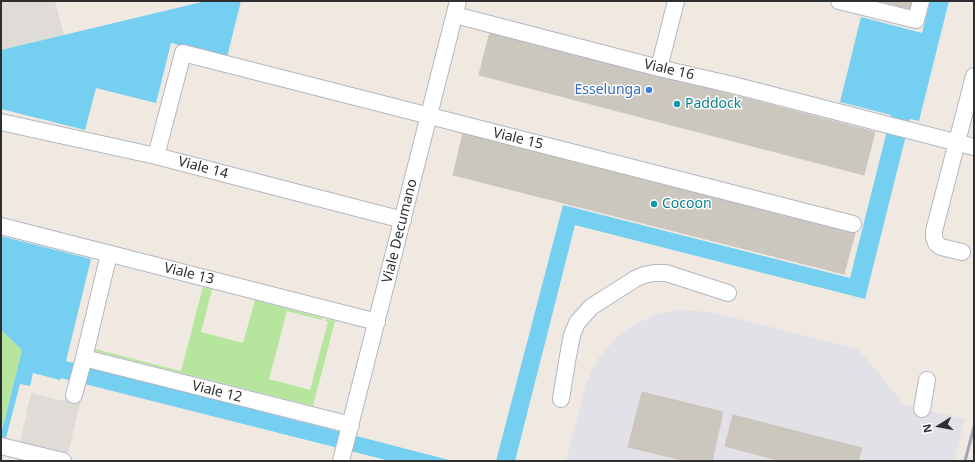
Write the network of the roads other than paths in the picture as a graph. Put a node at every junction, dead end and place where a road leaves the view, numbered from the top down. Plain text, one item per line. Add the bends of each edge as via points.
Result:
1 (676, 1) edge
2 (839, 1) edge
3 (921, 1) edge
4 (457, 8) edge
5 (659, 68) junction
6 (974, 76) edge
7 (429, 116) junction
8 (1, 122) edge
9 (957, 143) junction
10 (974, 147) edge
11 (156, 156) junction
12 (403, 220) junction
13 (853, 224) dead end
14 (1, 226) edge
15 (962, 252) dead end
16 (109, 254) junction
17 (728, 293) dead end
18 (377, 322) junction
19 (84, 358) junction
20 (927, 380) dead end
21 (74, 395) dead end
22 (561, 399) dead end
23 (922, 409) dead end
24 (350, 425) junction
25 (1, 446) edge
26 (63, 461) edge
27 (342, 461) edge

1 - 5 lane
2 - 3 lane via 916,20
4 - 5 lane, Viale 16
4 - 7 lane, Viale Decumano
5 - 9 lane, Viale 16
6 - 9 lane
7 - 11 lane, Viale 15 via 183,54
7 - 12 lane, Viale Decumano
7 - 13 lane, Viale 15
8 - 11 lane, Viale 14
9 - 10 lane, Viale 16
9 - 15 lane via 934,237 941,247
11 - 12 lane, Viale 14
12 - 18 lane, Viale Decumano
14 - 16 lane, Viale 13
16 - 18 lane, Viale 13
16 - 19 lane
17 - 22 lane via 666,273 644,275 628,283 591,307 577,323 572,335
18 - 24 lane, Viale Decumano
19 - 21 lane
19 - 24 lane, Viale 12
20 - 23 lane
24 - 27 lane, Viale Decumano
25 - 26 lane

